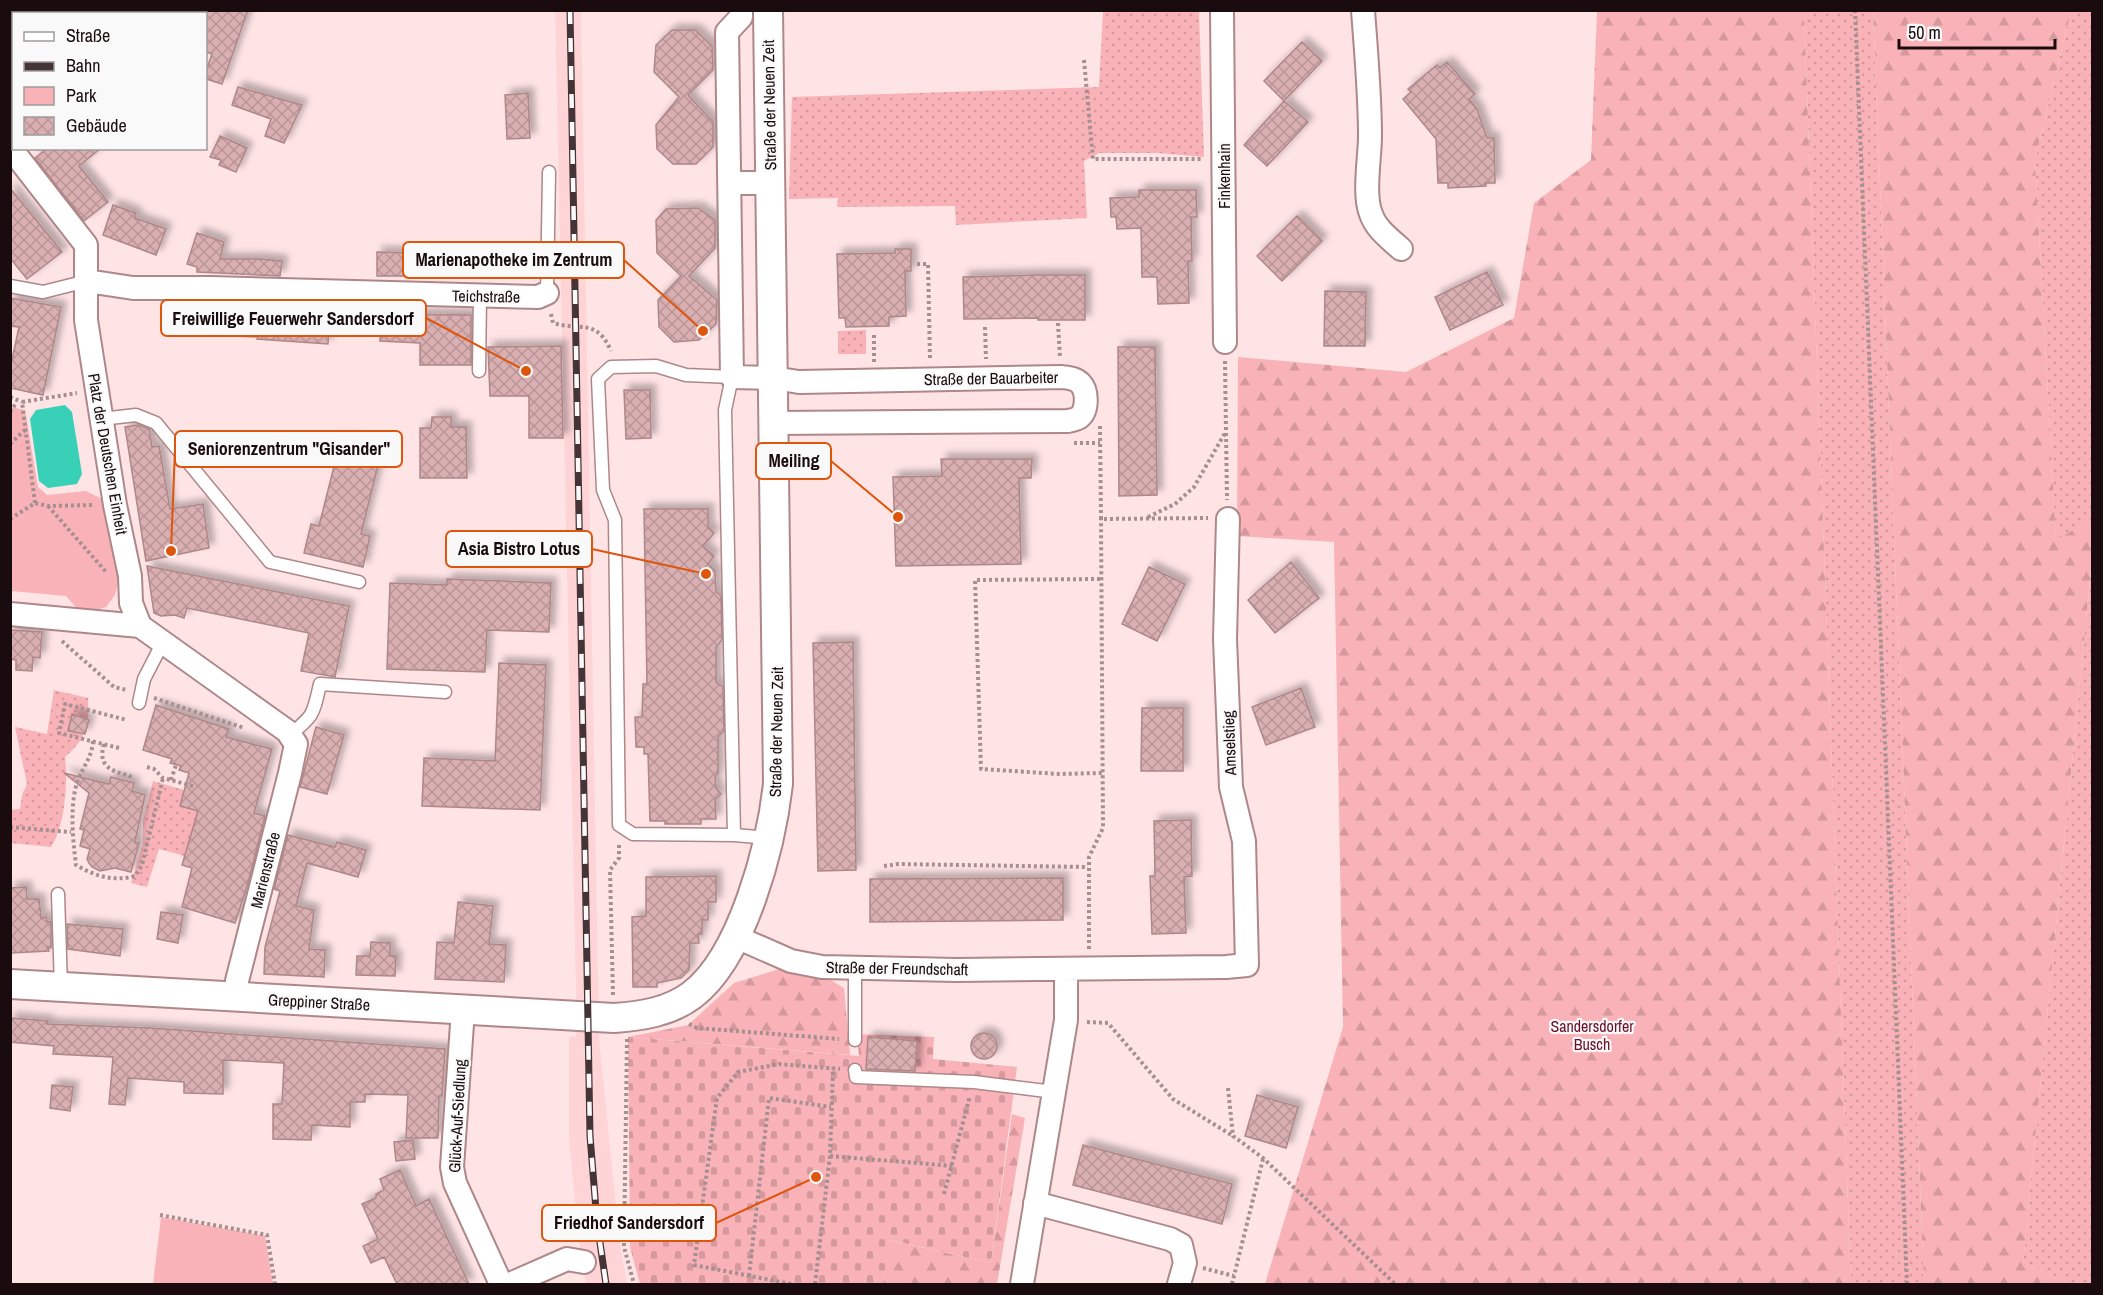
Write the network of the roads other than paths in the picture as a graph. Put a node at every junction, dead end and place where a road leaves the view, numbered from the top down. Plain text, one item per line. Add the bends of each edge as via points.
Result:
1 (1222, 10) edge
2 (1363, 10) edge
3 (754, 16) edge
4 (21, 158) edge
5 (549, 172) dead end
6 (730, 183) junction
7 (770, 183) junction
8 (1401, 249) dead end
9 (87, 281) junction
10 (10, 286) edge
11 (547, 293) joint
12 (480, 296) junction
13 (1225, 342) road end
14 (479, 371) dead end
15 (732, 377) junction
16 (773, 378) junction
17 (101, 419) junction
18 (773, 423) junction
19 (1228, 519) road end
20 (359, 582) dead end
21 (10, 615) edge
22 (140, 626) junction
23 (162, 644) junction
24 (445, 692) dead end
25 (141, 699) road end
26 (293, 740) junction
27 (734, 835) junction
28 (770, 838) junction
29 (58, 894) dead end
30 (734, 936) junction
31 (1247, 965) joint
32 (855, 968) junction
33 (1066, 969) junction
34 (10, 984) edge
35 (61, 987) junction
36 (237, 997) junction
37 (463, 1010) junction
38 (621, 1017) joint
39 (855, 1040) road end
40 (855, 1070) road end
41 (1054, 1092) junction
42 (1035, 1203) junction
43 (584, 1262) dead end
44 (1182, 1274) edge
45 (501, 1284) edge
46 (510, 1284) edge
47 (1022, 1284) edge

1 - 13 street, Finkenhain
2 - 8 street via 1369,84 1370,214
3 - 6 street, Straße der Neuen Zeit via 728,32
3 - 7 street, Straße der Neuen Zeit
4 - 9 street via 86,245
5 - 11 lane
6 - 7 street, Straße der Neuen Zeit
6 - 15 street, Straße der Neuen Zeit
7 - 16 street, Straße der Neuen Zeit
9 - 10 lane, Teichstraße via 43,292
9 - 12 street, Teichstraße via 133,288
9 - 17 street, Platz der Deutschen Einheit via 86,320
11 - 12 street, Teichstraße via 538,297
12 - 14 lane
15 - 16 street
15 - 27 lane via 725,410
15 - 27 lane via 686,375 656,366 611,367 598,379 603,490 615,520 619,825 633,834
16 - 18 street, Straße der Neuen Zeit
16 - 18 street, Straße der Bauarbeiter via 800,382 1062,377 1081,384 1086,403 1078,418 1068,421
17 - 20 lane via 136,415 156,423 270,562
17 - 22 street, Platz der Deutschen Einheit via 130,576 131,603
18 - 28 street, Straße der Neuen Zeit via 778,761
19 - 31 street, Amselstieg via 1225,639 1231,787 1244,841
21 - 22 street
22 - 23 street
23 - 25 lane via 144,679
23 - 26 street via 287,731
24 - 26 lane via 320,684 314,711
26 - 36 street, Marienstraße via 287,784 237,981
27 - 28 lane
28 - 30 street, Straße der Neuen Zeit
29 - 35 lane
30 - 32 street, Straße der Freundschaft via 791,961
30 - 38 street, Straße der Neuen Zeit via 716,970 691,995 660,1012
31 - 33 street, Straße der Freundschaft
32 - 33 street, Straße der Freundschaft
32 - 39 lane
33 - 41 street via 1066,1020
34 - 35 street, Greppiner Straße
35 - 36 street, Greppiner Straße
36 - 37 street, Greppiner Straße
37 - 38 street, Greppiner Straße
37 - 45 street, Glück-Auf-Siedlung via 452,1167 455,1183
40 - 41 lane via 856,1077 974,1082
41 - 42 street
42 - 44 street via 1170,1239 1180,1245
42 - 47 street
43 - 46 street via 567,1259

